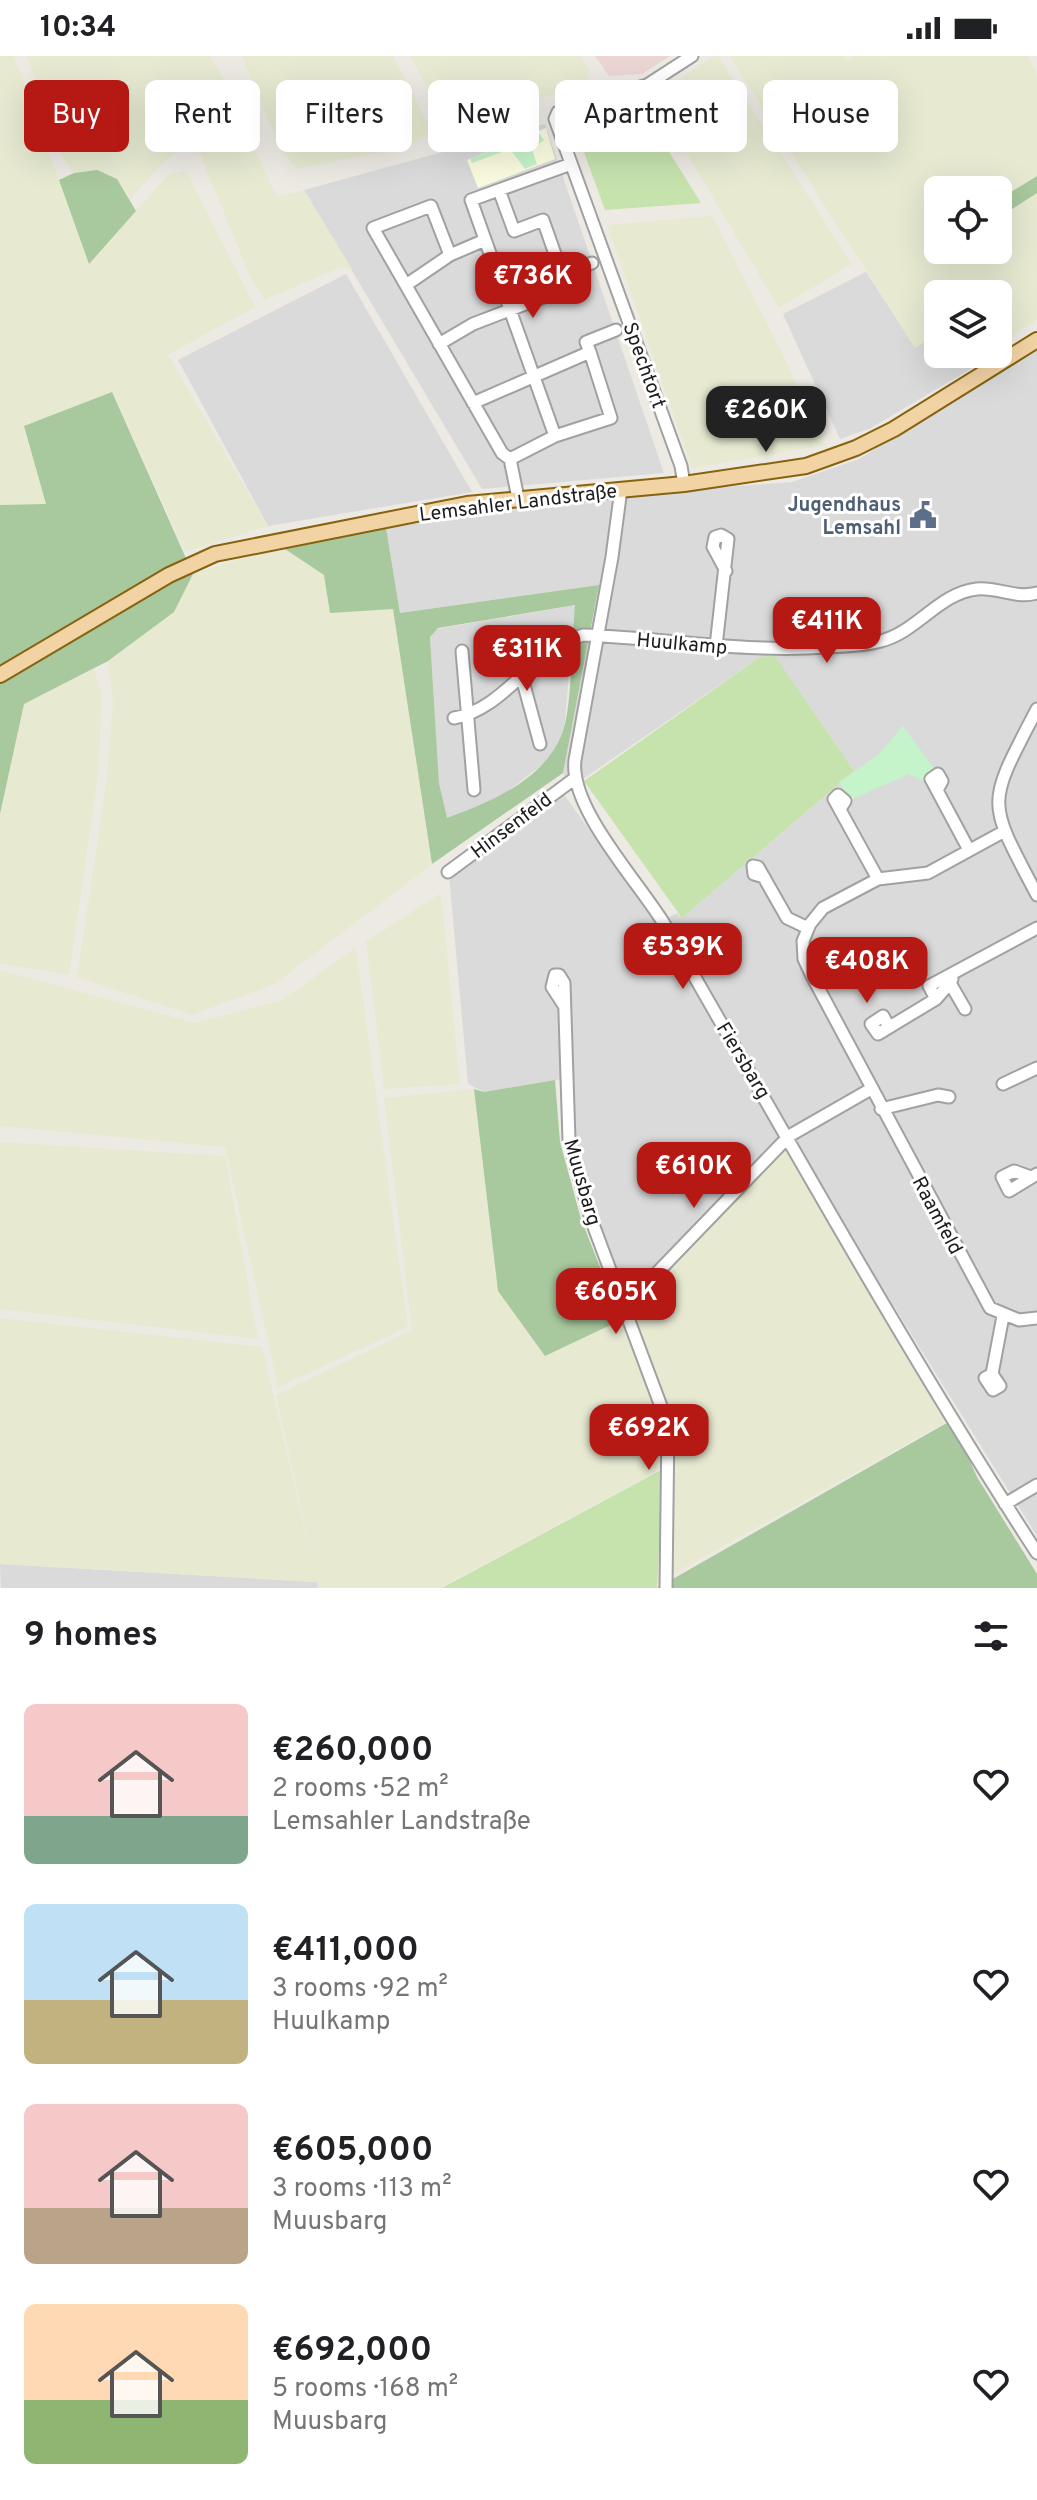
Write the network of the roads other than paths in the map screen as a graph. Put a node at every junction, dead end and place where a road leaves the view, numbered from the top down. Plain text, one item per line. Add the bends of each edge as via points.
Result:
1 (692, 56) edge
2 (571, 164) junction
3 (499, 190) junction
4 (485, 240) junction
5 (450, 255) junction
6 (592, 263) dead end
7 (562, 275) junction
8 (406, 285) junction
9 (510, 309) junction
10 (616, 330) dead end
11 (1037, 340) edge
12 (439, 344) junction
13 (590, 352) junction
14 (534, 374) junction
15 (473, 403) junction
16 (555, 436) junction
17 (510, 459) junction
18 (684, 484) junction
19 (621, 489) junction
20 (518, 498) junction
21 (726, 571) dead end
22 (1037, 593) edge
23 (599, 636) junction
24 (716, 646) junction
25 (462, 651) dead end
26 (521, 674) junction
27 (0, 675) edge
28 (1037, 709) edge
29 (467, 715) junction
30 (454, 718) dead end
31 (540, 744) dead end
32 (574, 779) junction
33 (474, 790) dead end
34 (937, 790) dead end
35 (840, 809) dead end
36 (1003, 832) junction
37 (969, 850) junction
38 (448, 872) dead end
39 (764, 877) dead end
40 (878, 879) junction
41 (1037, 895) edge
42 (808, 928) junction
43 (1037, 928) edge
44 (952, 978) junction
45 (563, 1004) dead end
46 (965, 1009) dead end
47 (889, 1027) dead end
48 (1037, 1068) edge
49 (1003, 1084) dead end
50 (871, 1089) junction
51 (949, 1097) dead end
52 (881, 1109) junction
53 (789, 1136) junction
54 (624, 1307) junction
55 (1003, 1316) junction
56 (1037, 1318) edge
57 (992, 1374) dead end
58 (1037, 1485) edge
59 (1005, 1504) junction
60 (1037, 1553) edge
61 (666, 1588) edge

1 - 2 street, Spechtort via 647,85 558,112 555,119
2 - 3 street
2 - 18 street, Spechtort
3 - 4 street via 471,200
3 - 7 street via 514,231 543,220
4 - 5 street
4 - 9 street
5 - 8 street
5 - 8 street via 431,206 373,228
6 - 7 street
7 - 9 street via 567,288
8 - 12 street
9 - 12 street
9 - 14 street
10 - 13 street via 586,342
11 - 18 main road, Lemsahler Landstraße via 894,429 839,456 782,471
12 - 15 street
13 - 14 street
13 - 16 street via 611,418
14 - 15 street
14 - 16 street
15 - 17 street
16 - 17 street
17 - 20 street
18 - 19 main road, Lemsahler Landstraße
19 - 20 main road, Lemsahler Landstraße
19 - 23 street
20 - 27 main road, Lemsahler Landstraße via 429,510 215,554 169,575
21 - 24 street
22 - 24 street, Huulkamp via 1023,597 978,589 951,598 884,641 867,644 774,650
23 - 24 street, Huulkamp
23 - 26 street, Huulkamp via 583,635 553,646
23 - 32 street
25 - 29 street
26 - 29 street, Huulkamp
26 - 31 street
28 - 36 street via 1000,782
29 - 30 street
29 - 33 street
32 - 38 street, Hinsenfeld
32 - 53 street, Fiersbarg via 582,803 655,909
34 - 37 street
35 - 40 street
36 - 37 street
36 - 41 street
37 - 40 street via 922,875
39 - 42 street via 787,918
40 - 42 street via 823,908
42 - 50 street, Raamfeld via 805,963
43 - 44 street
44 - 46 street
44 - 47 street via 929,986 936,999
45 - 54 street, Muusbarg via 569,1140
48 - 49 street
50 - 52 street, Raamfeld
50 - 53 street
51 - 52 street
52 - 55 street, Raamfeld via 970,1275 990,1308
53 - 54 street
53 - 59 street, Fiersbarg
54 - 61 street, Muusbarg via 668,1425
55 - 56 street
55 - 57 street
58 - 59 street
59 - 60 street, Fiersbarg

